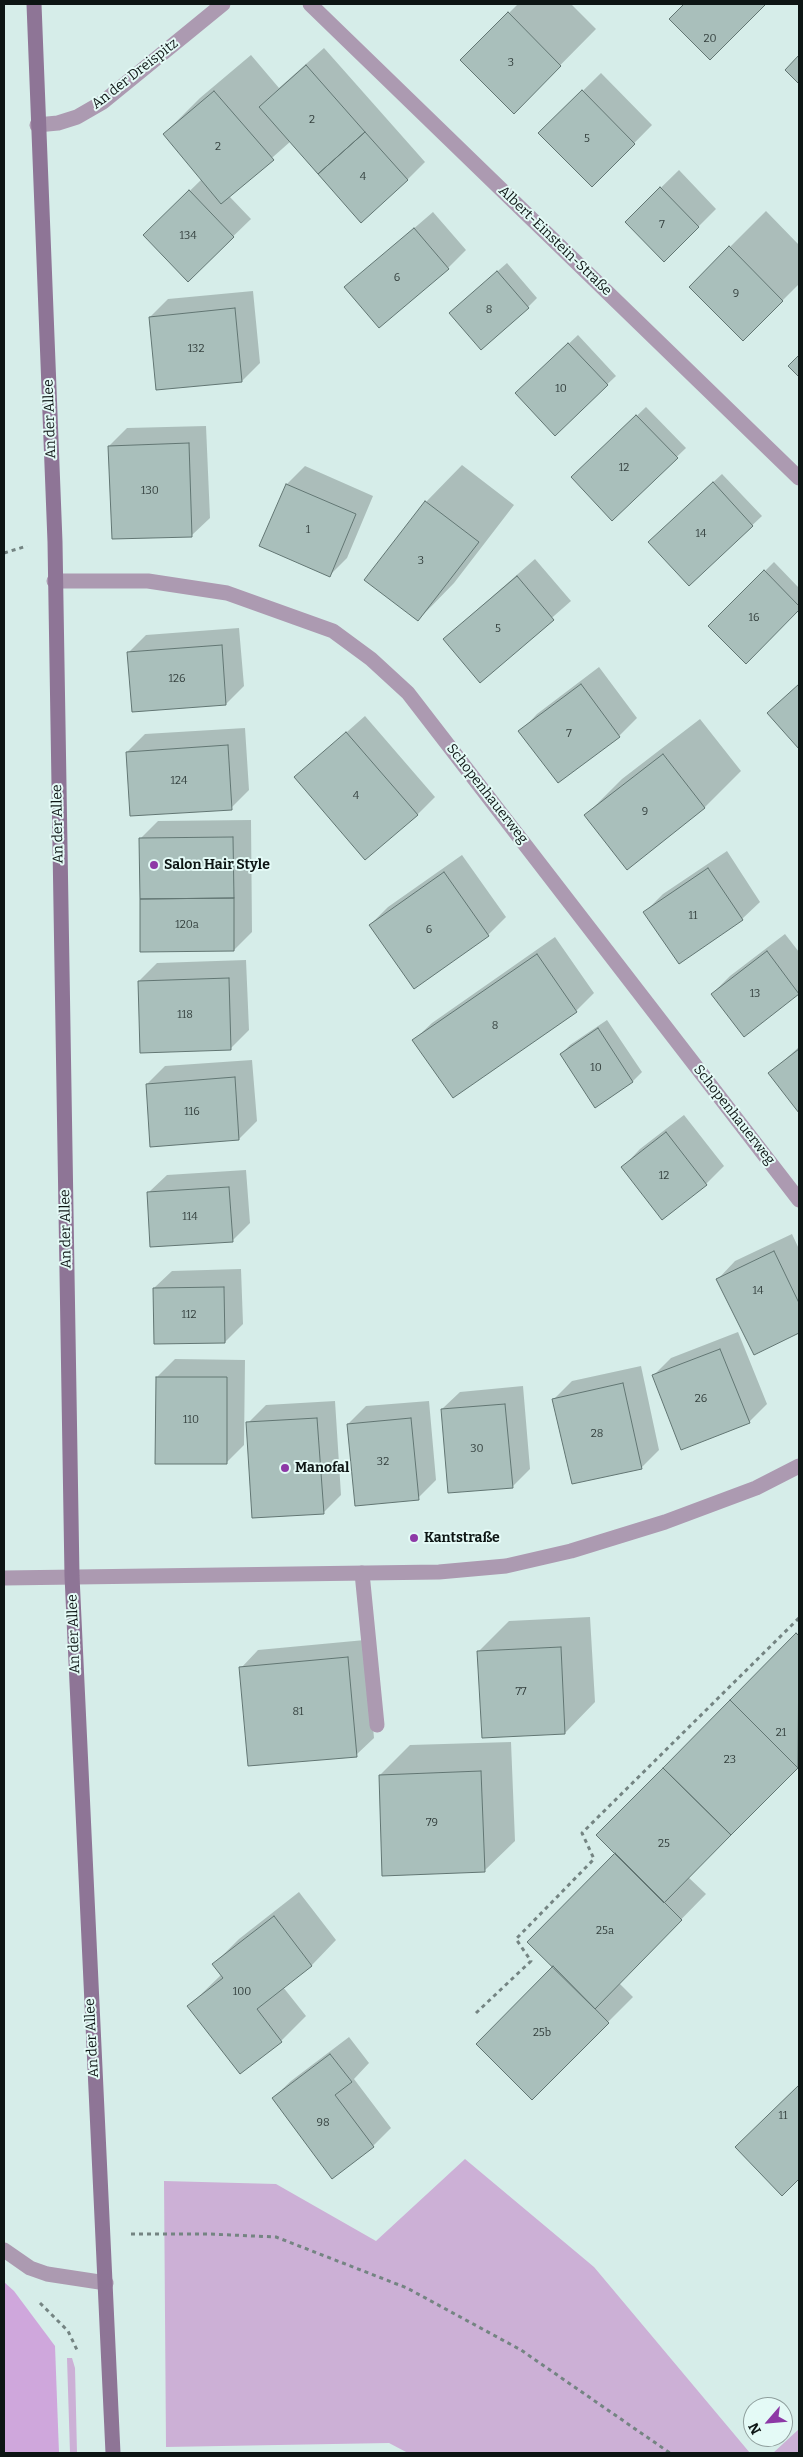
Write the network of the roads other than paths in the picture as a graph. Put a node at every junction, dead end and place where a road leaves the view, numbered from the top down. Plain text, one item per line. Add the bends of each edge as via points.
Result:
1 (34, 4) edge
2 (224, 4) edge
3 (310, 4) edge
4 (37, 125) junction
5 (799, 478) edge
6 (54, 581) junction
7 (799, 1200) edge
8 (799, 1466) edge
9 (362, 1573) junction
10 (72, 1576) junction
11 (4, 1578) edge
12 (377, 1726) dead end
13 (4, 2250) edge
14 (106, 2283) junction
15 (113, 2453) edge

1 - 4 main road, An der Allee
2 - 4 street, An der Dreispitz via 103,102 77,117
3 - 5 street, Albert-Einstein-Straße
4 - 6 main road, An der Allee
6 - 7 street, Schopenhauerweg via 148,581 228,594 333,631 372,659 408,693
6 - 10 main road, An der Allee
8 - 9 street via 756,1488 674,1519 571,1551 506,1566 439,1572
9 - 10 street
9 - 12 street
10 - 11 street
10 - 14 main road, An der Allee
13 - 14 street via 30,2268 47,2274
14 - 15 main road, An der Allee

